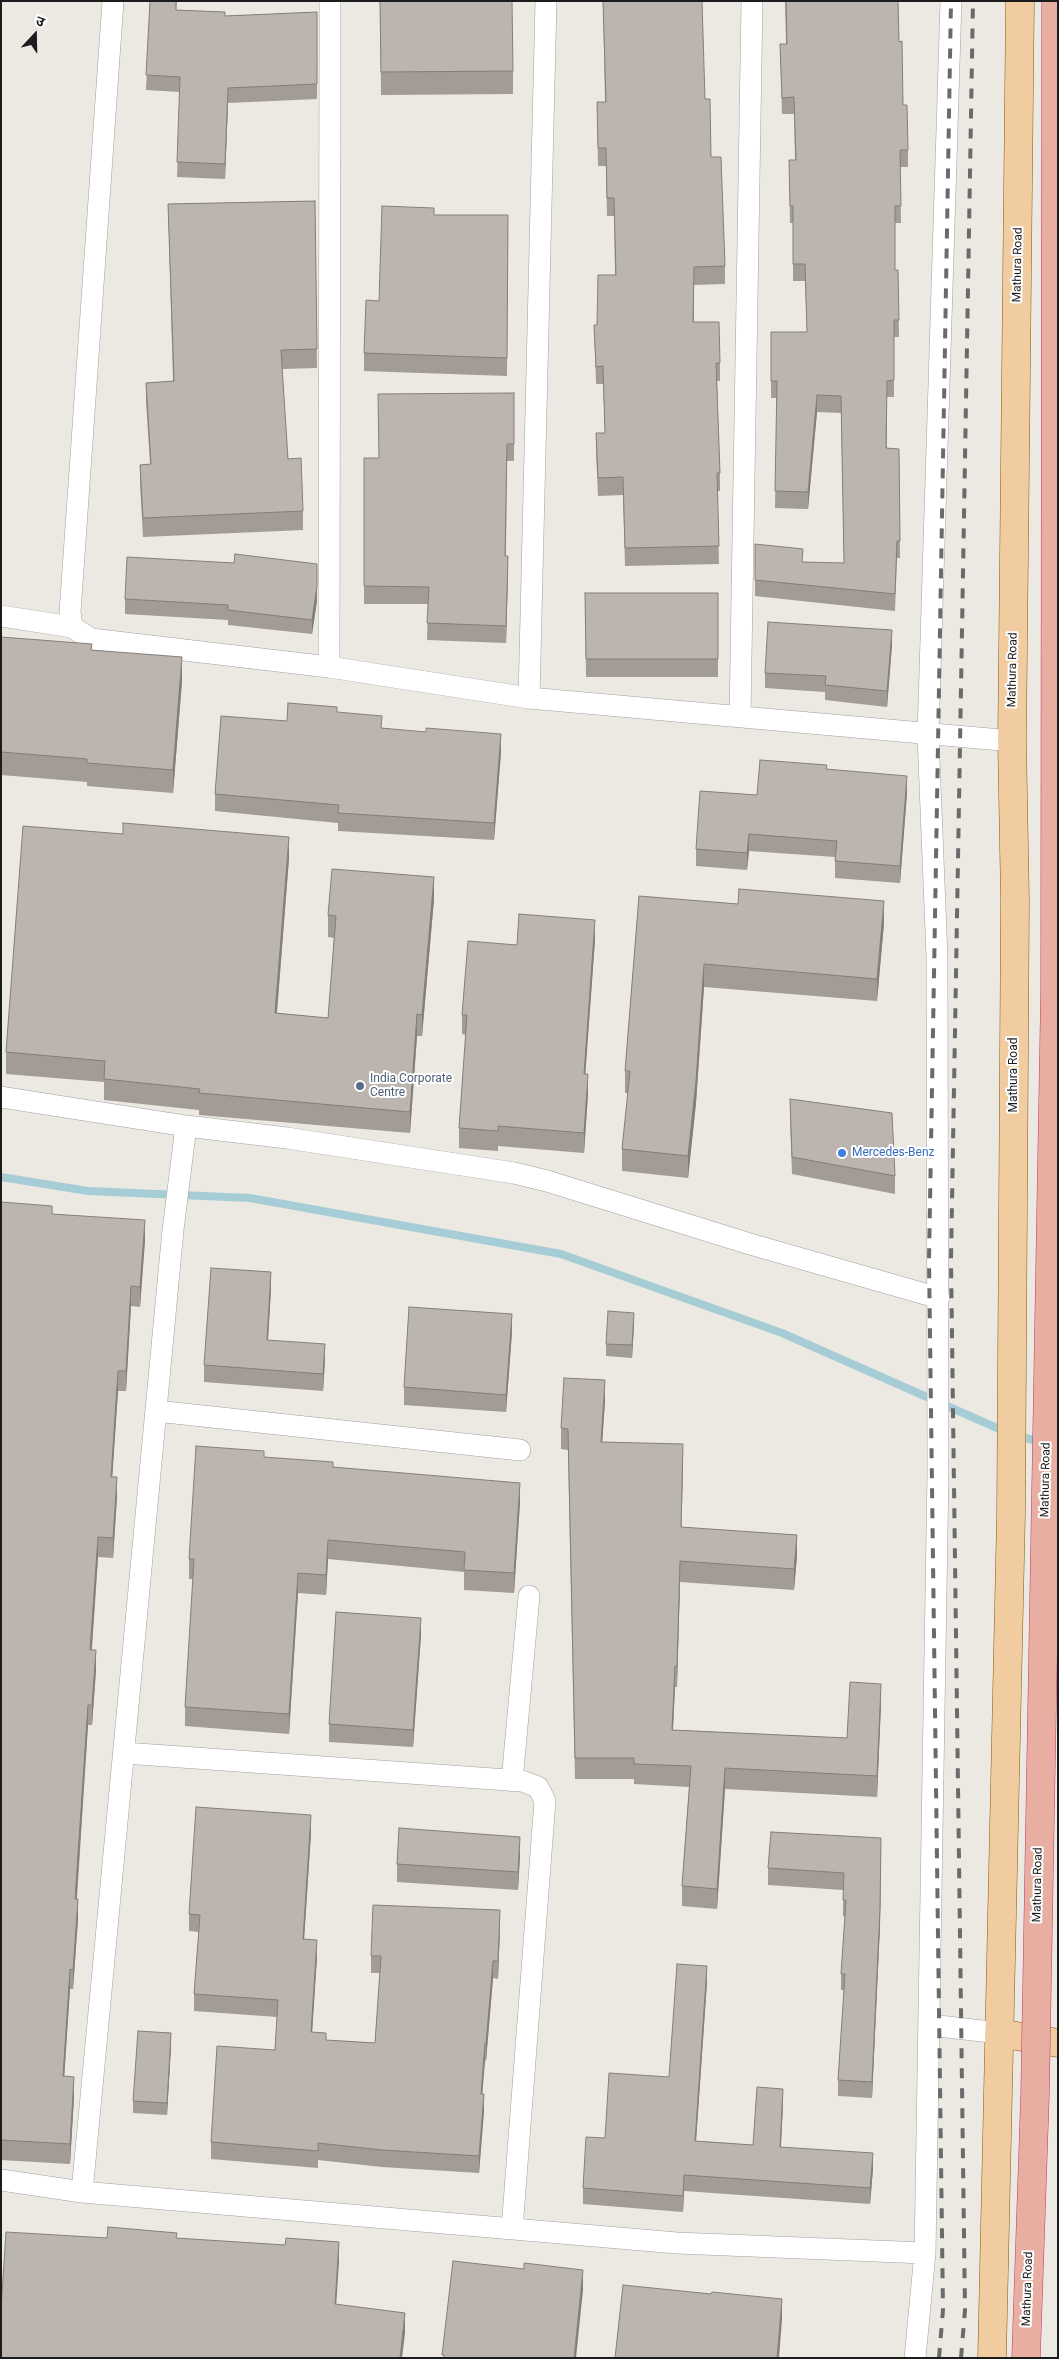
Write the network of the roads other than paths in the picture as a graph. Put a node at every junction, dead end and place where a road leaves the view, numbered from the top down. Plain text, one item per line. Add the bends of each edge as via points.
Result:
1 (113, 1) edge
2 (330, 1) edge
3 (546, 1) edge
4 (752, 1) edge
5 (951, 1) edge
6 (1020, 1) edge
7 (1056, 1) edge
8 (1, 616) edge
9 (72, 627) junction
10 (329, 667) junction
11 (529, 698) junction
12 (740, 717) junction
13 (928, 735) junction
14 (1012, 741) junction
15 (1, 1097) edge
16 (186, 1126) junction
17 (939, 1298) junction
18 (156, 1411) junction
19 (520, 1450) dead end
20 (529, 1596) dead end
21 (1008, 1654) junction
22 (1058, 1658) edge
23 (124, 1753) junction
24 (512, 1781) junction
25 (930, 2025) junction
26 (999, 2033) junction
27 (1058, 2043) edge
28 (1, 2180) edge
29 (82, 2192) junction
30 (512, 2229) junction
31 (925, 2253) junction
32 (915, 2358) edge
33 (992, 2358) edge
34 (1026, 2358) edge

1 - 9 street via 71,602
2 - 10 street
3 - 11 street
4 - 12 street
5 - 13 street
6 - 14 main road, Mathura Road
7 - 34 highway, Mathura Road, bridge via 1054,992 1035,2085
8 - 9 street
9 - 10 street via 91,639
10 - 11 street
11 - 12 street
12 - 13 street
13 - 14 street
13 - 17 street via 937,957
14 - 21 main road, Mathura Road via 1016,900
15 - 16 street
16 - 17 street via 297,1139 514,1173
16 - 18 street
17 - 25 street
18 - 19 street
18 - 23 street
20 - 24 street
21 - 22 main road
21 - 26 main road, Mathura Road
23 - 24 street
23 - 29 street
24 - 30 street via 538,1787 544,1801
25 - 26 street
25 - 31 street
26 - 27 main road
26 - 33 main road, Mathura Road
28 - 29 street
29 - 30 street
30 - 31 street via 717,2246
31 - 32 street

